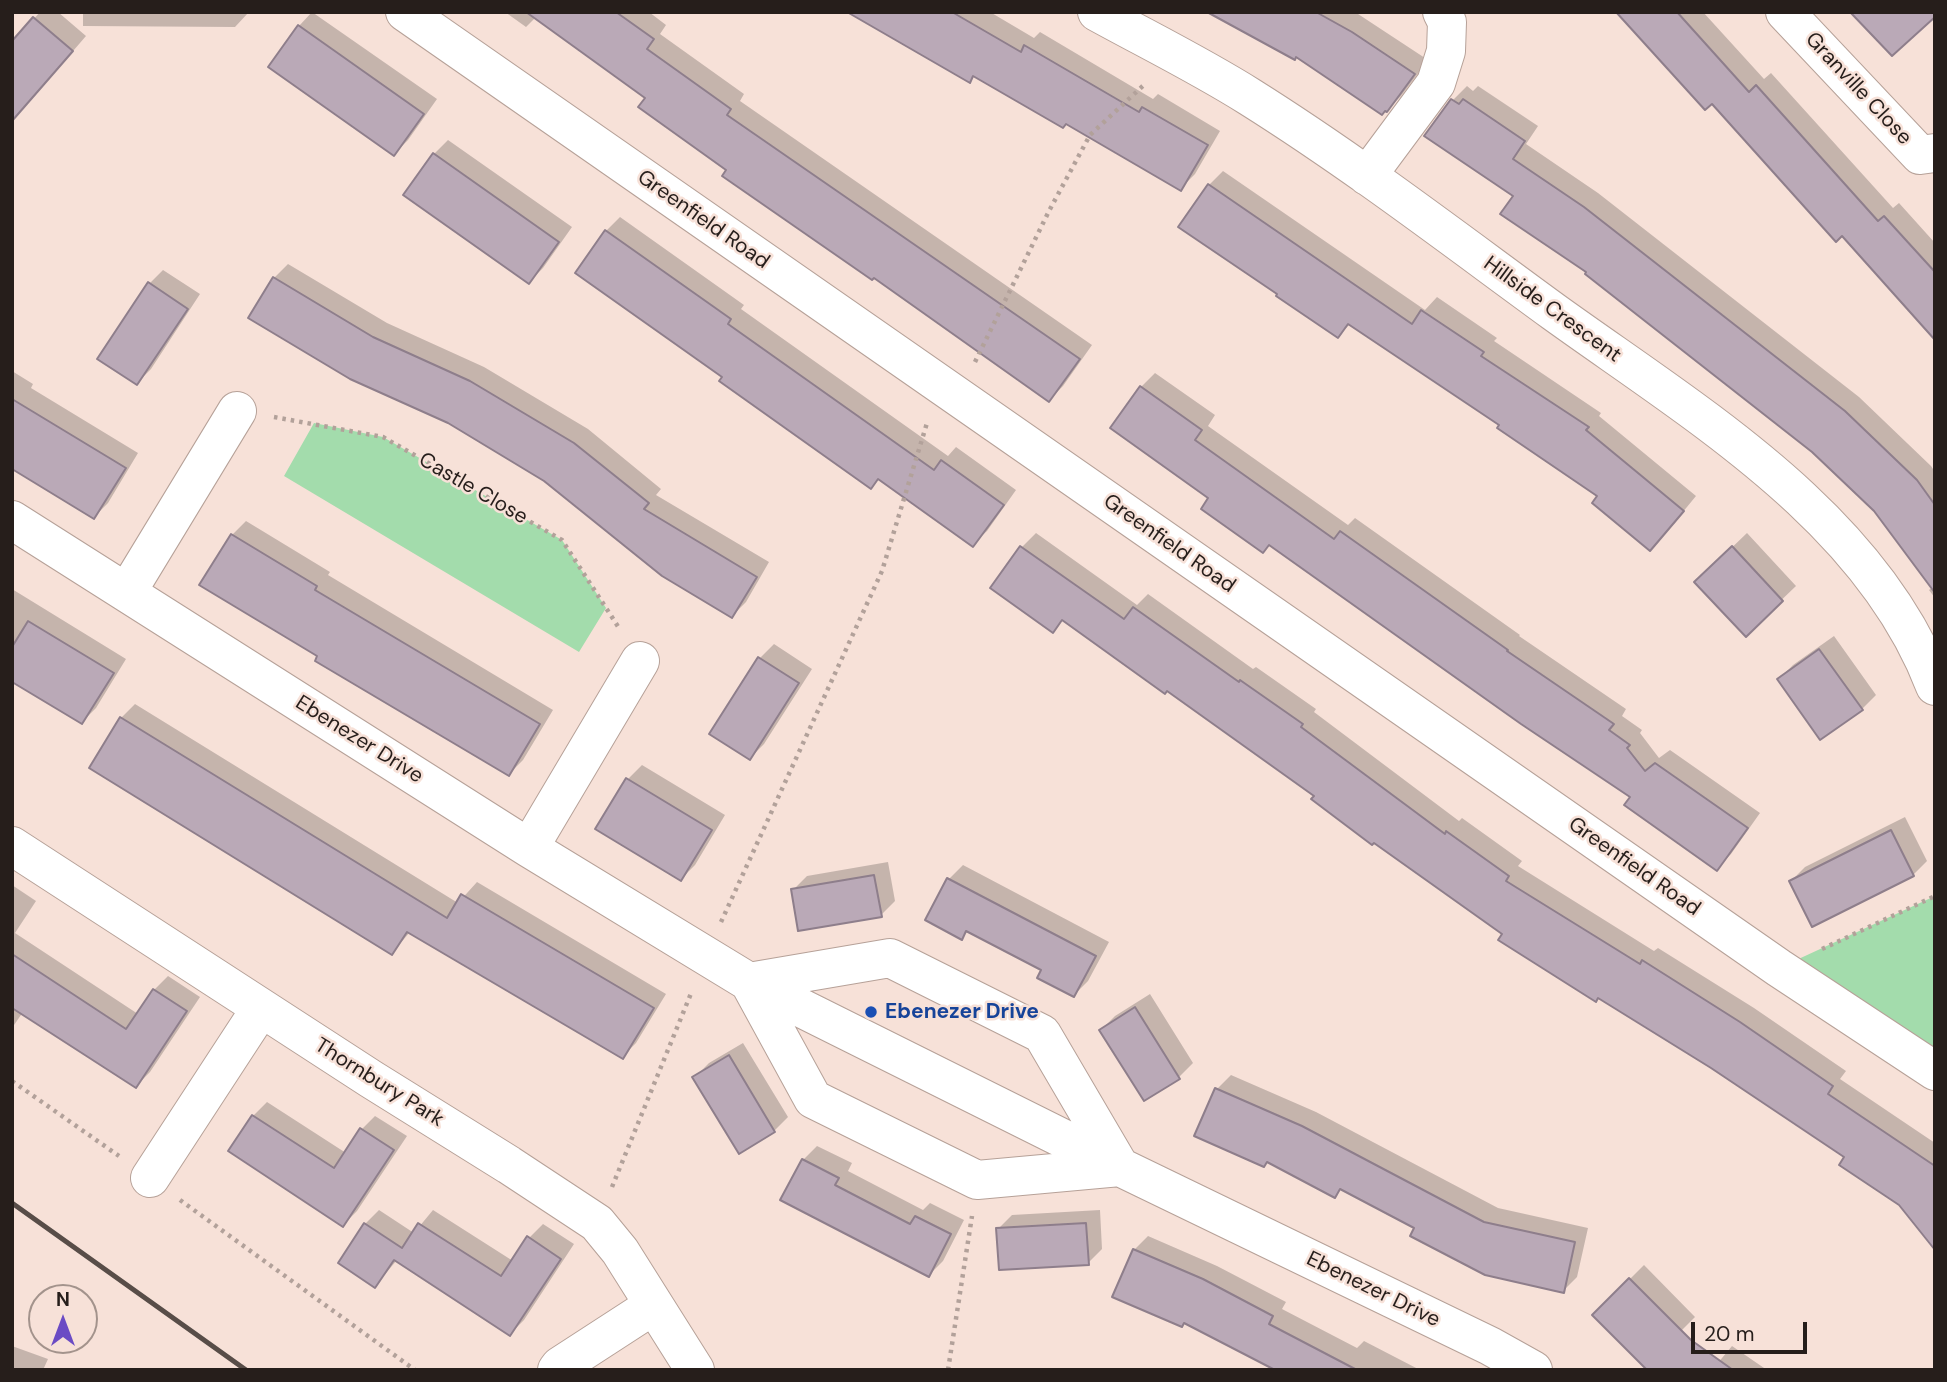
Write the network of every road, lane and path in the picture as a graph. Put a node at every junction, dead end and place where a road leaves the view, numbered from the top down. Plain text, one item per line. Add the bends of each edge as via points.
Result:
1 (405, 12) edge
2 (1097, 12) edge
3 (1442, 12) edge
4 (1786, 12) edge
5 (1176, 56) junction
6 (1935, 153) edge
7 (1367, 176) junction
8 (949, 391) junction
9 (237, 411) joint
10 (12, 520) edge
11 (127, 592) junction
12 (640, 661) joint
13 (1935, 686) edge
14 (12, 846) edge
15 (529, 848) junction
16 (1935, 896) edge
17 (706, 957) junction
18 (1779, 968) junction
19 (750, 982) junction
20 (261, 1008) junction
21 (1935, 1071) edge
22 (12, 1081) edge
23 (1119, 1167) junction
24 (150, 1178) junction
25 (977, 1180) junction
26 (597, 1223) junction
27 (654, 1305) junction
28 (415, 1370) edge
29 (557, 1370) edge
30 (695, 1370) edge
31 (948, 1370) edge
32 (1533, 1370) edge

1 - 8 street, Greenfield Road
2 - 5 street, Hillside Crescent
3 - 7 street via 1447,22 1446,51 1436,83
4 - 6 street, Granville Close via 1920,155
5 - 7 street, Hillside Crescent via 1249,96
5 - 8 path via 1090,135
7 - 13 street, Hillside Crescent via 1732,441 1829,523 1902,618
8 - 17 path via 881,571
8 - 18 street, Greenfield Road
9 - 11 street
9 - 12 path, Castle Close via 383,437 562,540
10 - 11 street, Ebenezer Drive
11 - 15 street, Ebenezer Drive
12 - 15 street
14 - 20 street, Thornbury Park
15 - 17 street, Ebenezer Drive
16 - 18 path
17 - 19 street, Ebenezer Drive
17 - 26 path
18 - 21 street, Greenfield Road
19 - 23 street, Ebenezer Drive
19 - 23 street via 890,958 1042,1034
19 - 25 street via 813,1099
20 - 24 street
20 - 26 street, Thornbury Park
22 - 24 path
23 - 25 street
23 - 32 street, Ebenezer Drive
24 - 28 path
25 - 31 path
26 - 27 street, Thornbury Park
27 - 29 street
27 - 30 street, Thornbury Park

